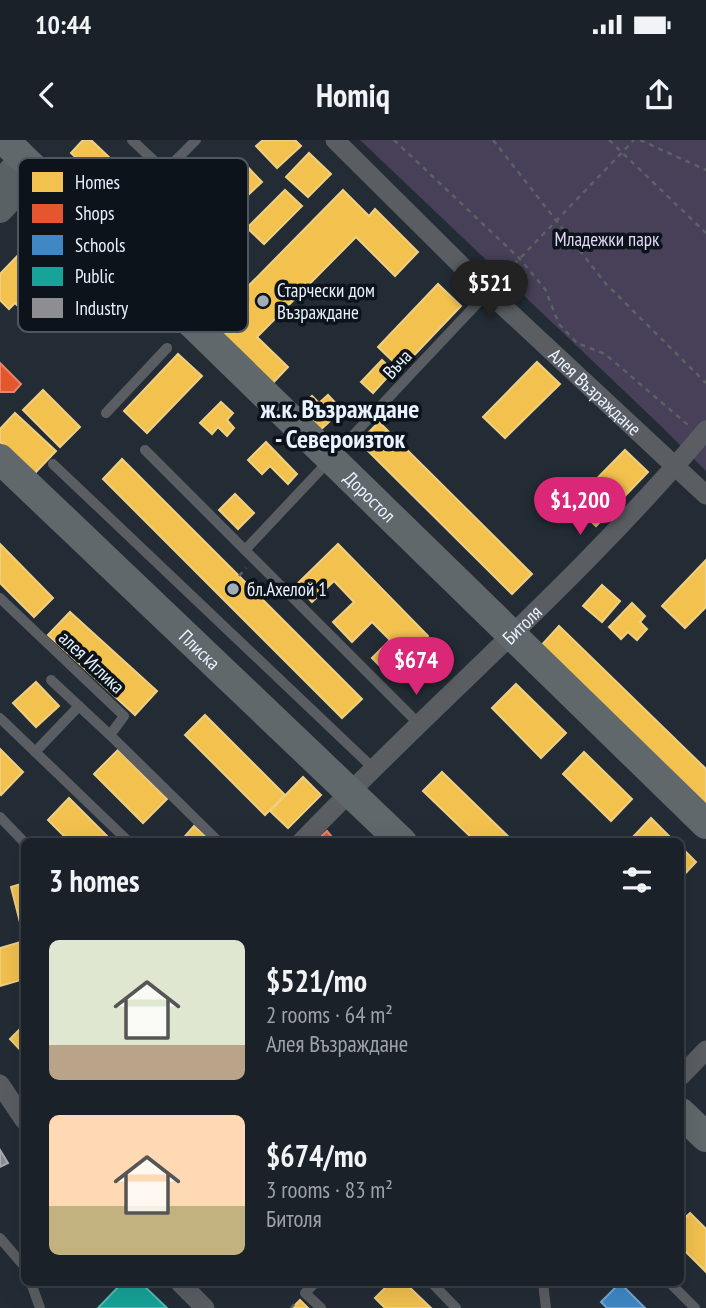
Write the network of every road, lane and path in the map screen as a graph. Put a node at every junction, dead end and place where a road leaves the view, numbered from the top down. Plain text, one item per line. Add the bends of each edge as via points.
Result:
1 (132, 140) edge
2 (196, 140) edge
3 (335, 140) edge
4 (394, 140) edge
5 (492, 140) edge
6 (609, 140) edge
7 (634, 140) edge
8 (640, 140) edge
9 (20, 152) edge
10 (621, 152) junction
11 (151, 158) edge
12 (178, 158) edge
13 (706, 170) edge
14 (0, 183) edge
15 (0, 210) edge
16 (558, 220) junction
17 (706, 233) edge
18 (519, 258) junction
19 (488, 292) junction
20 (199, 332) edge
21 (167, 348) dead end
22 (706, 383) edge
23 (106, 413) dead end
24 (703, 433) edge
25 (145, 450) dead end
26 (0, 459) edge
27 (332, 459) junction
28 (53, 464) dead end
29 (677, 467) junction
30 (706, 495) edge
31 (245, 550) junction
32 (0, 598) edge
33 (513, 635) junction
34 (51, 680) dead end
35 (79, 706) junction
36 (0, 718) edge
37 (418, 723) junction
38 (110, 735) junction
39 (35, 752) junction
40 (373, 768) junction
41 (350, 791) junction
42 (0, 817) edge
43 (706, 824) edge
44 (125, 838) edge
45 (215, 838) edge
46 (305, 838) edge
47 (398, 838) edge
48 (21, 839) edge
49 (706, 1049) edge
50 (684, 1073) edge
51 (0, 1084) edge
52 (21, 1116) edge
53 (684, 1117) edge
54 (706, 1137) edge
55 (0, 1238) edge
56 (21, 1262) edge
57 (32, 1286) edge
58 (183, 1286) edge
59 (312, 1286) edge
60 (435, 1286) edge
61 (543, 1286) edge
62 (673, 1286) edge
63 (40, 1308) edge
64 (205, 1308) edge
65 (321, 1308) edge
66 (456, 1308) edge
67 (546, 1308) edge
68 (695, 1308) edge

1 - 11 lane
2 - 12 lane
3 - 19 street, Алея Възраждане
4 - 18 path
5 - 16 path
6 - 10 path
7 - 10 path
8 - 13 path
9 - 14 main road
9 - 15 main road
10 - 16 path
10 - 17 path
16 - 18 path
16 - 22 path via 606,284
18 - 19 path
18 - 24 path via 545,289 559,324 577,343 605,354
19 - 27 lane, Въча
19 - 29 street, Алея Възраждане
20 - 27 main road, Доростол
21 - 23 lane
24 - 29 street, Битоля
25 - 31 lane
26 - 41 main road, Плиска
27 - 31 lane, Въча
27 - 33 main road, Доростол
28 - 40 lane
29 - 30 street, Алея Възраждане
29 - 33 street, Битоля
31 - 37 lane
32 - 38 lane, алея Иглика via 124,716
33 - 37 street, Битоля
33 - 43 main road, Доростол
34 - 35 lane
35 - 38 lane
35 - 39 lane
36 - 39 lane
37 - 40 street, Битоля
38 - 45 lane
39 - 44 lane
40 - 41 street, Битоля
41 - 46 street, Битоля
41 - 47 main road, Плиска
42 - 48 lane
49 - 50 street
51 - 52 street
53 - 54 main road
55 - 56 lane
57 - 63 lane
58 - 64 street
59 - 65 lane via 304,1293
60 - 66 lane
61 - 67 lane
62 - 68 lane

